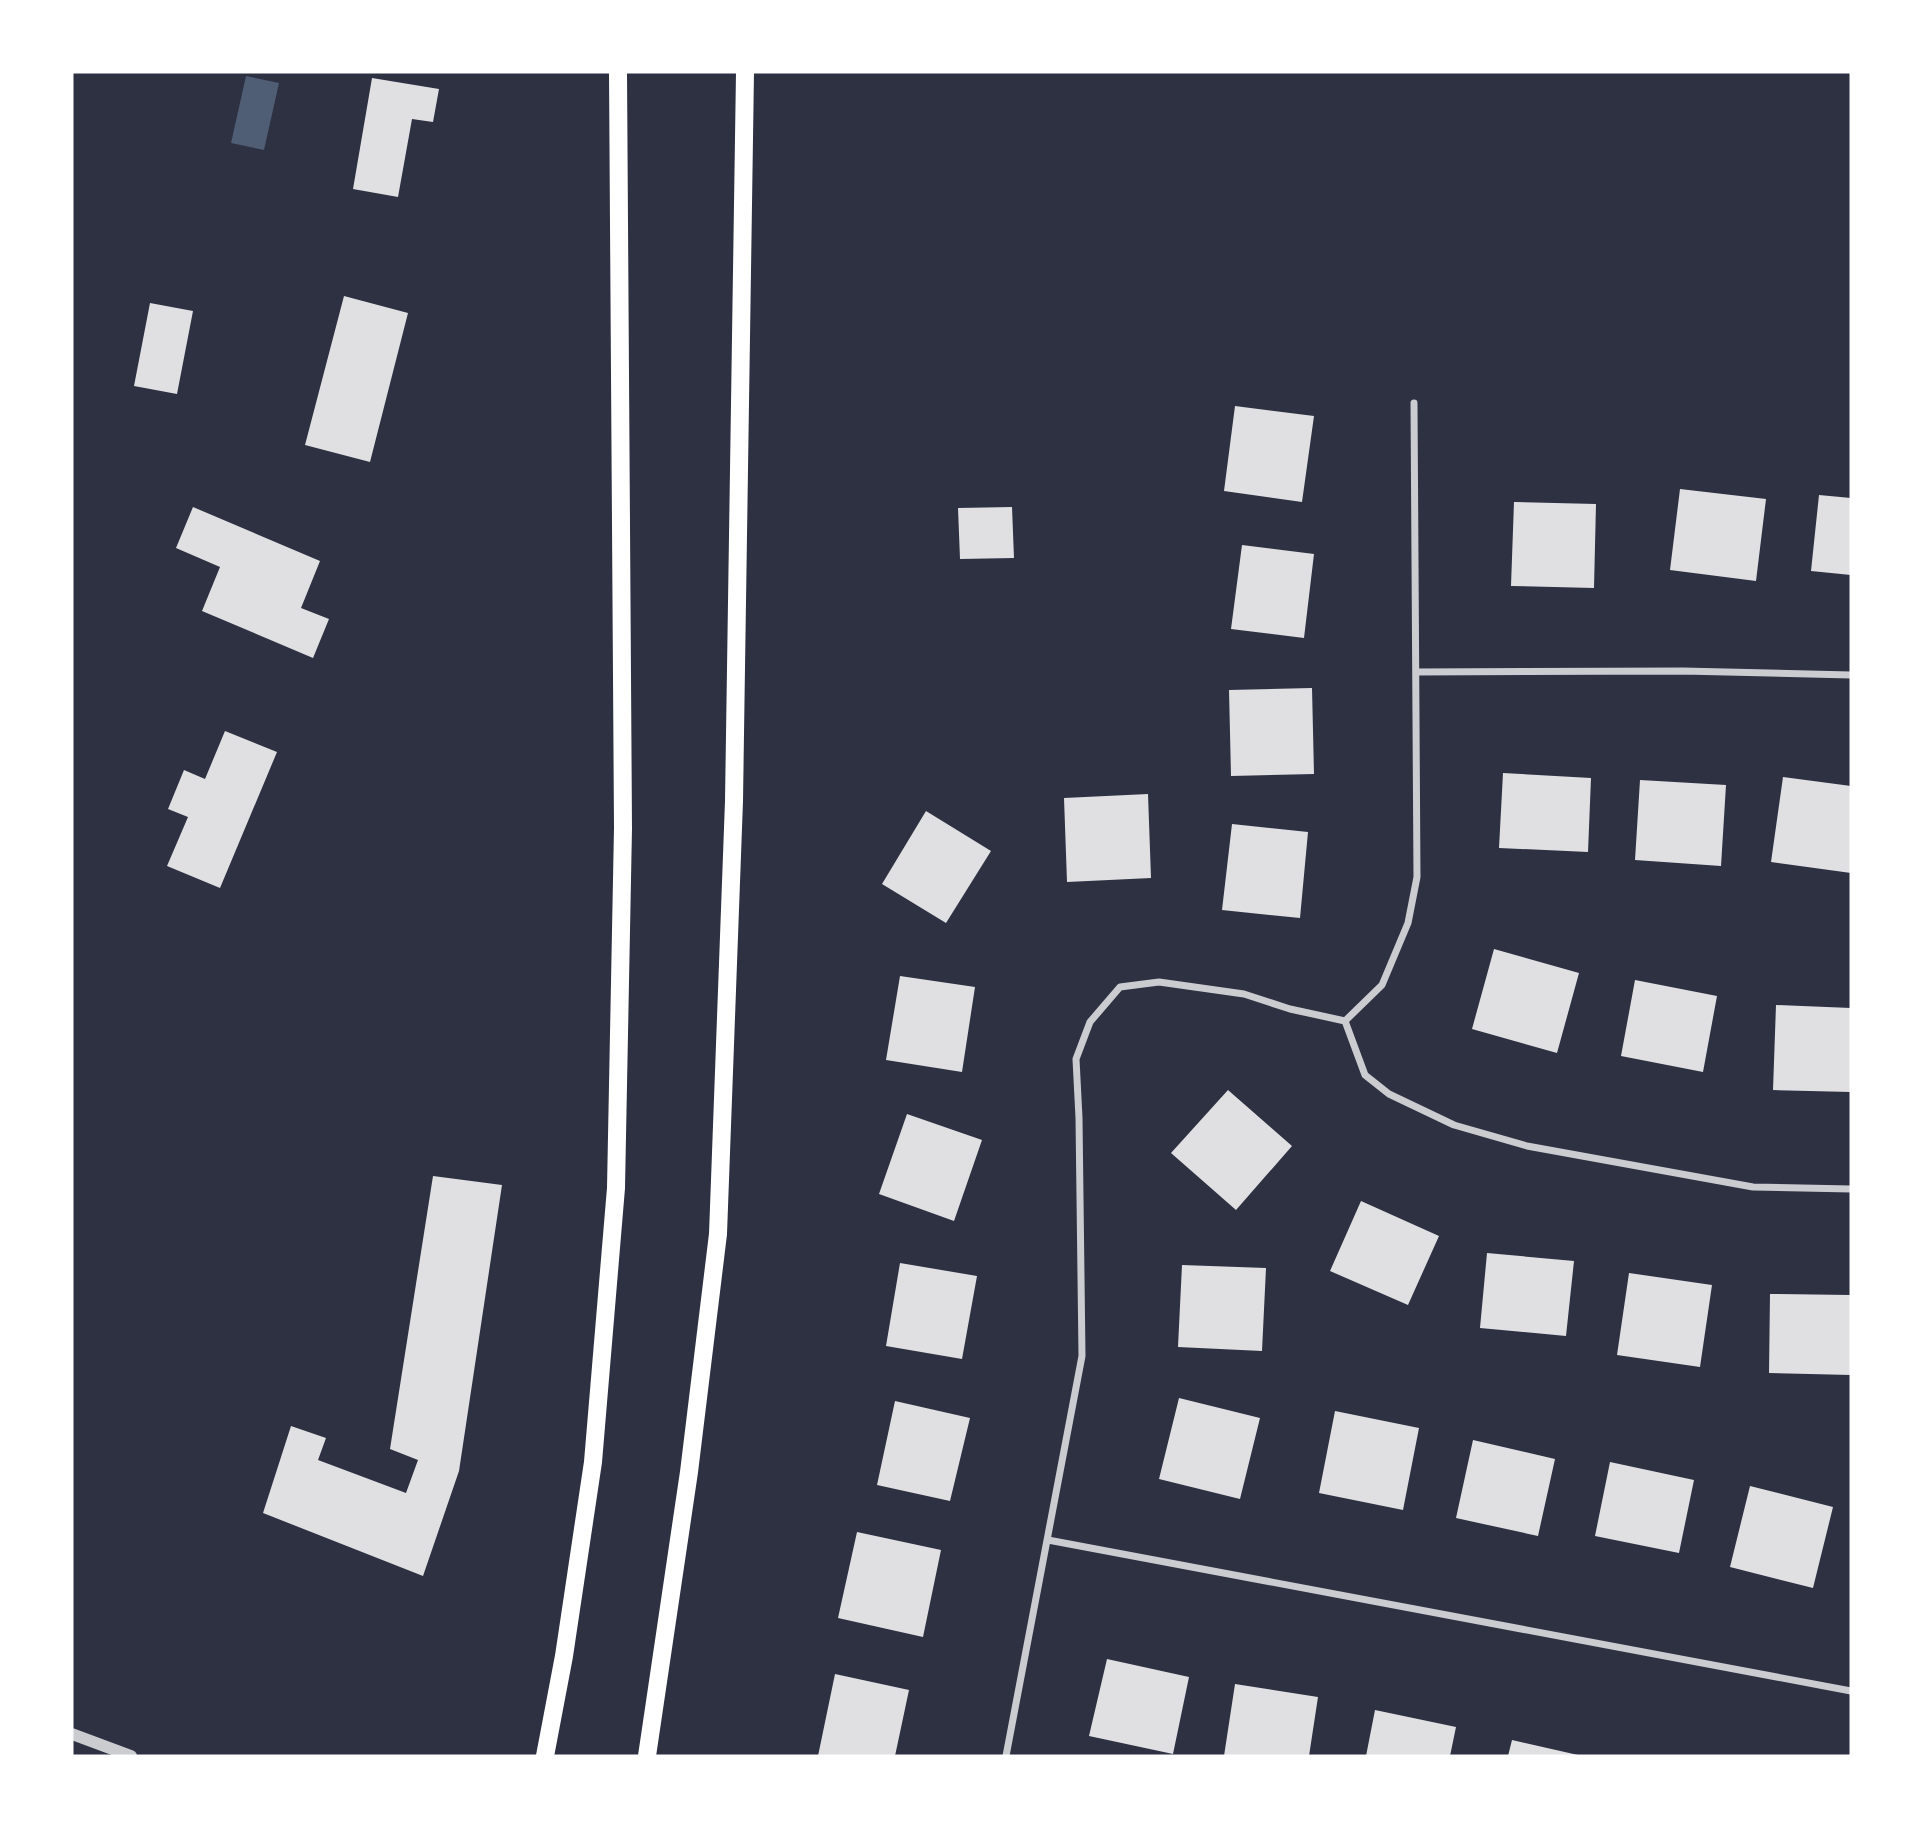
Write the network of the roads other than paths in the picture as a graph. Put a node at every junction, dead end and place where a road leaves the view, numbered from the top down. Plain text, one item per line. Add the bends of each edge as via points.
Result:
1 (618, 72) edge
2 (745, 72) edge
3 (1414, 403) dead end
4 (1416, 671) junction
5 (1851, 675) edge
6 (1345, 1021) junction
7 (1851, 1189) edge
8 (1048, 1541) junction
9 (1851, 1691) edge
10 (72, 1734) edge
11 (131, 1756) edge
12 (545, 1756) edge
13 (646, 1756) edge
14 (1006, 1756) edge

1 - 12 main road via 623,828 616,1188 593,1462
2 - 13 main road via 734,801 718,1234 689,1472
3 - 4 street
4 - 5 street
4 - 6 street via 1417,877 1408,923 1382,985
6 - 7 street via 1365,1075 1389,1094 1454,1125 1527,1146 1753,1187
6 - 8 street via 1244,994 1159,982 1120,987 1090,1022 1076,1059 1082,1356
8 - 9 street
8 - 14 street
10 - 11 street

